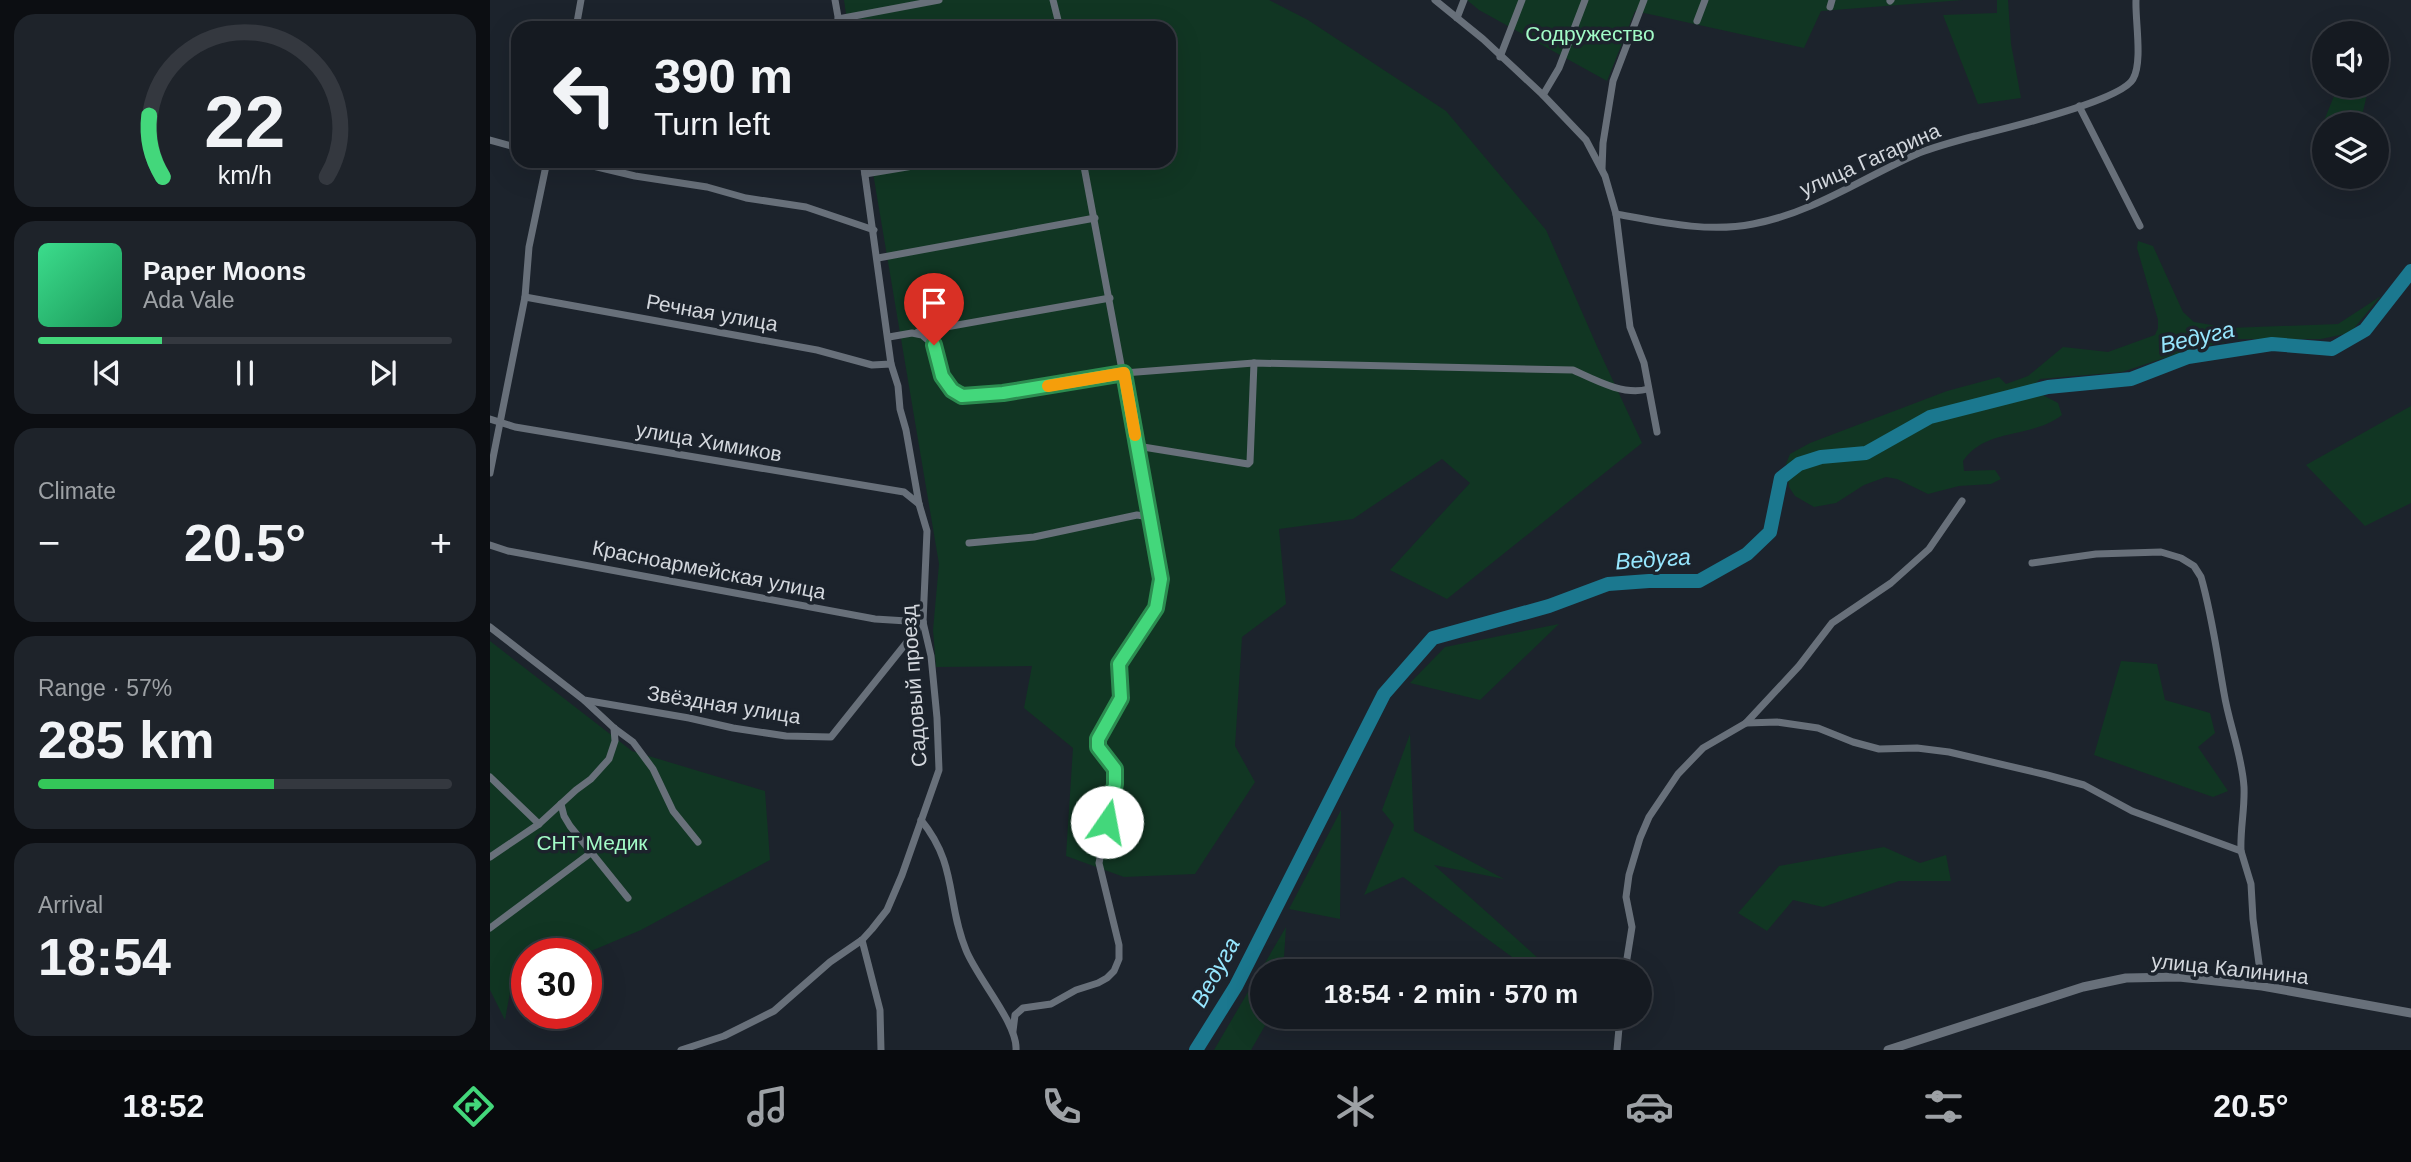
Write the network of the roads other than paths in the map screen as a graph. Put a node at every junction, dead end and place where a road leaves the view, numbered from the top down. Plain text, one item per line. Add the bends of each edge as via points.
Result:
1 (581, 0) edge
2 (835, 0) edge
3 (939, 0) edge
4 (1053, 0) edge
5 (1435, 0) edge
6 (1464, 0) edge
7 (1522, 0) edge
8 (1585, 0) edge
9 (1644, 0) edge
10 (1705, 0) edge
11 (2136, 0) edge
12 (1457, 18) junction
13 (838, 19) joint
14 (577, 21) edge
15 (1058, 21) edge
16 (1697, 21) dead end
17 (1500, 57) junction
18 (1543, 95) junction
19 (2079, 106) junction
20 (490, 140) edge
21 (511, 146) edge
22 (546, 168) edge
23 (601, 168) edge
24 (864, 168) edge
25 (901, 168) edge
26 (1084, 168) edge
27 (1602, 170) junction
28 (865, 174) junction
29 (1616, 214) junction
30 (1095, 218) junction
31 (2140, 226) dead end
32 (874, 230) junction
33 (878, 258) junction
34 (526, 297) junction
35 (1110, 298) junction
36 (912, 333) junction
37 (888, 337) junction
38 (1254, 363) junction
39 (891, 364) junction
40 (1124, 373) junction
41 (1648, 389) junction
42 (490, 419) edge
43 (499, 421) junction
44 (1657, 432) dead end
45 (1137, 446) junction
46 (490, 473) edge
47 (1962, 500) dead end
48 (919, 504) junction
49 (1150, 517) junction
50 (969, 543) dead end
51 (490, 545) edge
52 (2032, 563) dead end
53 (923, 622) junction
54 (490, 626) edge
55 (584, 700) junction
56 (1746, 723) junction
57 (614, 728) junction
58 (490, 777) edge
59 (561, 804) junction
60 (921, 820) junction
61 (539, 824) junction
62 (698, 842) dead end
63 (2241, 851) junction
64 (592, 852) junction
65 (490, 857) edge
66 (628, 898) dead end
67 (490, 928) edge
68 (862, 940) junction
69 (1627, 959) edge
70 (2262, 986) junction
71 (2411, 1013) edge
72 (1619, 1029) edge
73 (1013, 1031) junction
74 (681, 1050) edge
75 (881, 1050) edge
76 (1016, 1050) edge
77 (1617, 1050) edge
78 (1888, 1050) edge

1 - 14 street
2 - 13 street
3 - 13 street
4 - 15 street
5 - 12 street
6 - 12 street
7 - 17 street
8 - 18 street via 1559,68
9 - 27 street via 1613,81
10 - 16 street
11 - 19 street, улица Гагарина via 2138,59 2133,79 2119,92
12 - 17 street
17 - 18 street
18 - 27 street via 1586,140
19 - 29 street, улица Гагарина via 1920,153 1826,199 1750,225 1672,224
19 - 31 street
20 - 21 street
22 - 34 street via 530,247
23 - 32 street via 806,207
24 - 28 street, Садовый проезд
25 - 28 street
26 - 30 street
27 - 29 street
28 - 32 street, Садовый проезд
29 - 41 street via 1630,327
30 - 33 street
30 - 35 street
32 - 33 street, Садовый проезд
33 - 37 street, Садовый проезд
34 - 39 street, Речная улица via 817,350 872,365
34 - 43 street
35 - 36 street
35 - 40 street
36 - 37 street
36 - 40 street via 934,345 942,376 962,396
37 - 39 street, Садовый проезд
38 - 40 street
38 - 41 street via 1573,370 1601,383 1638,392
38 - 45 street via 1248,464
39 - 48 street, Садовый проезд
40 - 45 street
41 - 44 street
42 - 43 street, улица Химиков
43 - 46 street
43 - 48 street, улица Химиков via 904,492
45 - 49 street
47 - 56 street via 1929,549 1891,583 1832,623
48 - 53 street, Садовый проезд via 927,531
49 - 50 street via 1137,515 1034,537
49 - 73 street via 1161,579 1158,600 1119,664 1121,698 1098,739 1098,747 1115,769 1099,863 1119,959 1114,971 1098,984 1051,1004 1023,1008 1015,1016
51 - 53 street, Красноармейская улица via 875,619
52 - 63 street via 2096,554 2161,552 2181,558 2201,577 2242,770
53 - 55 street, Звёздная улица via 831,737 786,736
53 - 60 street, Садовый проезд via 937,718 939,770
54 - 55 street, Звёздная улица
55 - 57 street
56 - 63 street via 1818,728 1879,749 1949,752 2047,775 2084,785 2132,811
56 - 69 street via 1703,748 1678,774 1649,817 1626,897 1632,927
57 - 59 street via 609,760
57 - 62 street via 633,742 653,769 673,810
58 - 61 street
59 - 61 street
59 - 64 street via 564,816
60 - 68 street, Садовый проезд via 887,910
60 - 73 street via 942,852 966,951
61 - 65 street
63 - 70 street via 2250,884
64 - 66 street
64 - 67 street
68 - 74 street, Садовый проезд via 774,1011
68 - 75 street via 880,1010
70 - 71 street, улица Калинина
70 - 78 street, улица Калинина via 2179,978 2107,981
72 - 77 street
73 - 76 street

